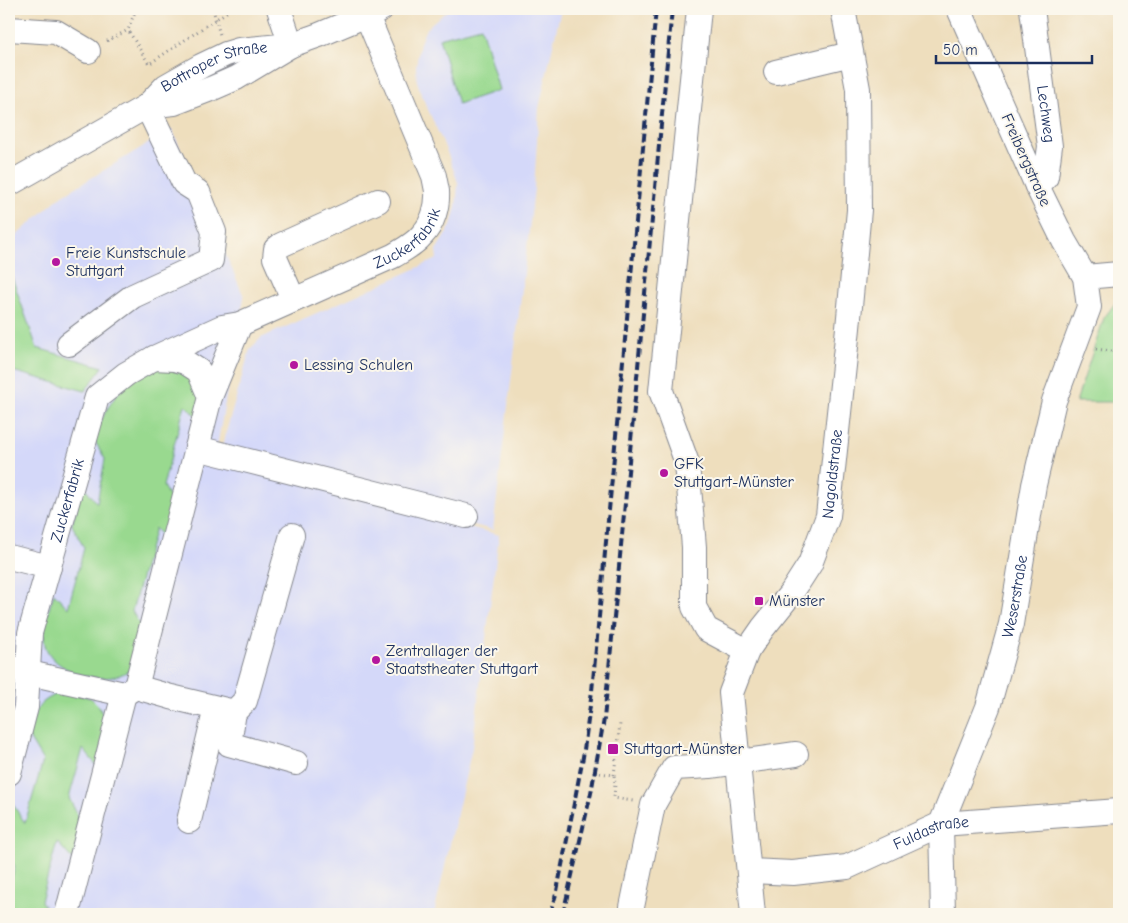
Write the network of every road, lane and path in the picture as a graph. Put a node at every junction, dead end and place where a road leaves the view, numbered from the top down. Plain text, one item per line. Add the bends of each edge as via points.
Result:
1 (136, 9) edge
2 (214, 9) edge
3 (231, 9) edge
4 (279, 9) edge
5 (698, 9) edge
6 (843, 9) edge
7 (960, 9) edge
8 (1032, 9) edge
9 (374, 12) edge
10 (216, 18) junction
11 (9, 29) edge
12 (291, 45) junction
13 (88, 51) dead end
14 (851, 54) junction
15 (776, 72) dead end
16 (147, 106) junction
17 (9, 184) edge
18 (1037, 186) junction
19 (378, 201) dead end
20 (1119, 274) edge
21 (1085, 277) junction
22 (293, 299) junction
23 (240, 324) junction
24 (69, 344) dead end
25 (154, 358) junction
26 (210, 397) junction
27 (197, 448) junction
28 (466, 516) dead end
29 (292, 535) dead end
30 (9, 557) edge
31 (49, 567) junction
32 (747, 651) junction
33 (19, 670) edge
34 (130, 690) junction
35 (225, 710) junction
36 (620, 724) dead end
37 (796, 754) dead end
38 (738, 761) junction
39 (296, 763) dead end
40 (9, 773) edge
41 (600, 773) dead end
42 (614, 775) junction
43 (614, 798) dead end
44 (1119, 811) edge
45 (188, 821) dead end
46 (941, 824) junction
47 (749, 871) junction
48 (632, 907) dead end
49 (67, 914) edge
50 (753, 914) edge
51 (943, 914) edge

1 - 10 path via 128,30 149,64
2 - 10 path
3 - 10 path
4 - 12 street, Bottroper Straße
5 - 32 street via 661,391 687,463 694,547 694,607 706,629
6 - 14 street, Nagoldstraße
7 - 18 street, Freibergstraße
8 - 18 street, Lechweg via 1050,146 1046,177
9 - 12 street, Bottroper Straße
9 - 22 street, Zuckerfabrik via 434,176 437,205 422,235 410,246
11 - 13 street via 56,32
12 - 16 street, Bottroper Straße via 226,54 166,86
14 - 15 street
14 - 32 street, Nagoldstraße via 858,89 859,210 828,516 810,564
16 - 17 street, Bottroper Straße
16 - 24 street via 184,183 198,192 208,216 214,232 211,260 134,296
18 - 21 street, Freibergstraße
19 - 22 street via 276,249 275,258
20 - 21 street
21 - 46 street, Weserstraße via 1089,307 1054,401 1034,485 1011,624 988,707
22 - 23 street, Zuckerfabrik
23 - 25 street, Zuckerfabrik via 222,327
23 - 26 street
25 - 26 street via 185,362 199,371
25 - 31 street, Zuckerfabrik via 126,374 98,397
26 - 27 street
27 - 28 street
27 - 34 street
29 - 35 street via 245,701
30 - 31 street
31 - 33 street, Zuckerfabrik
32 - 38 street, Nagoldstraße via 731,693
33 - 34 street
33 - 40 street, Zuckerfabrik via 26,707
34 - 35 street
34 - 49 street
35 - 39 street via 229,744
35 - 45 street
36 - 42 path
37 - 38 street
38 - 47 street, Nagoldstraße
38 - 48 street via 674,768 653,805
41 - 42 path
42 - 43 path
44 - 46 street, Fuldastraße
46 - 47 street, Fuldastraße via 847,867 793,873
46 - 51 street, Weserstraße
47 - 50 street, Nagoldstraße

